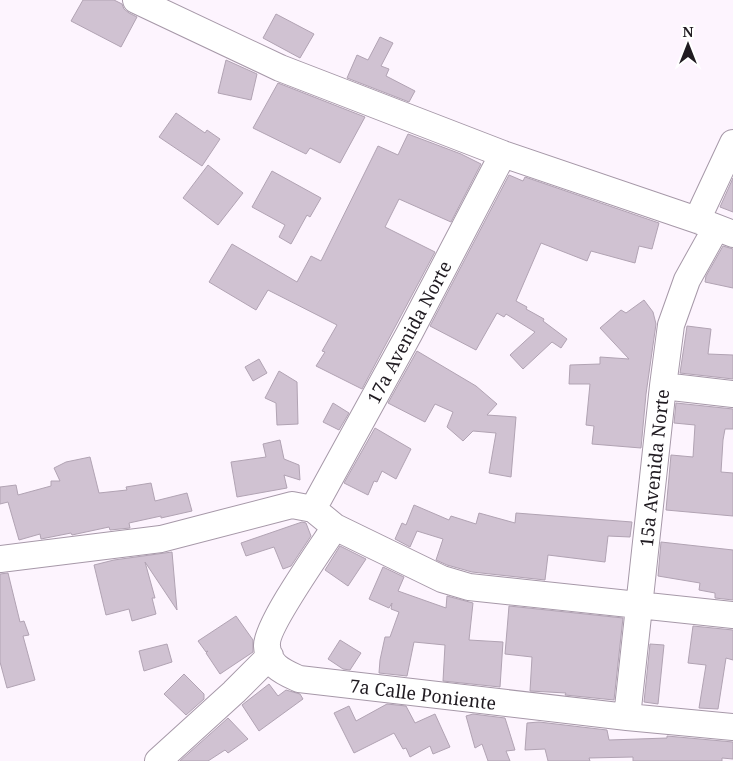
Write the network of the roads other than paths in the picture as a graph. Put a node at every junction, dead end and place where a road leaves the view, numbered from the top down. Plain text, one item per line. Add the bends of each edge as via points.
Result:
1 (136, 0) edge
2 (733, 143) edge
3 (503, 154) junction
4 (715, 227) edge
5 (663, 386) junction
6 (733, 394) edge
7 (312, 509) junction
8 (335, 527) junction
9 (0, 559) edge
10 (639, 605) junction
11 (733, 615) edge
12 (270, 656) junction
13 (627, 717) junction
14 (733, 727) edge
15 (158, 761) edge

1 - 3 street via 280,68
2 - 4 street, 15a Avenida Norte
3 - 4 street
3 - 7 street, 17a Avenida Norte via 409,334
4 - 5 street, 15a Avenida Norte via 687,280 678,305
5 - 6 street
5 - 10 street, 15a Avenida Norte
7 - 8 street
7 - 9 street via 292,505 161,539
8 - 10 street via 442,579 469,587
8 - 12 street via 272,625 266,645
10 - 11 street
10 - 13 street, 15a Avenida Norte
12 - 13 street, 7a Calle Poniente via 278,669 299,679
12 - 15 street
13 - 14 street, 7a Calle Poniente

